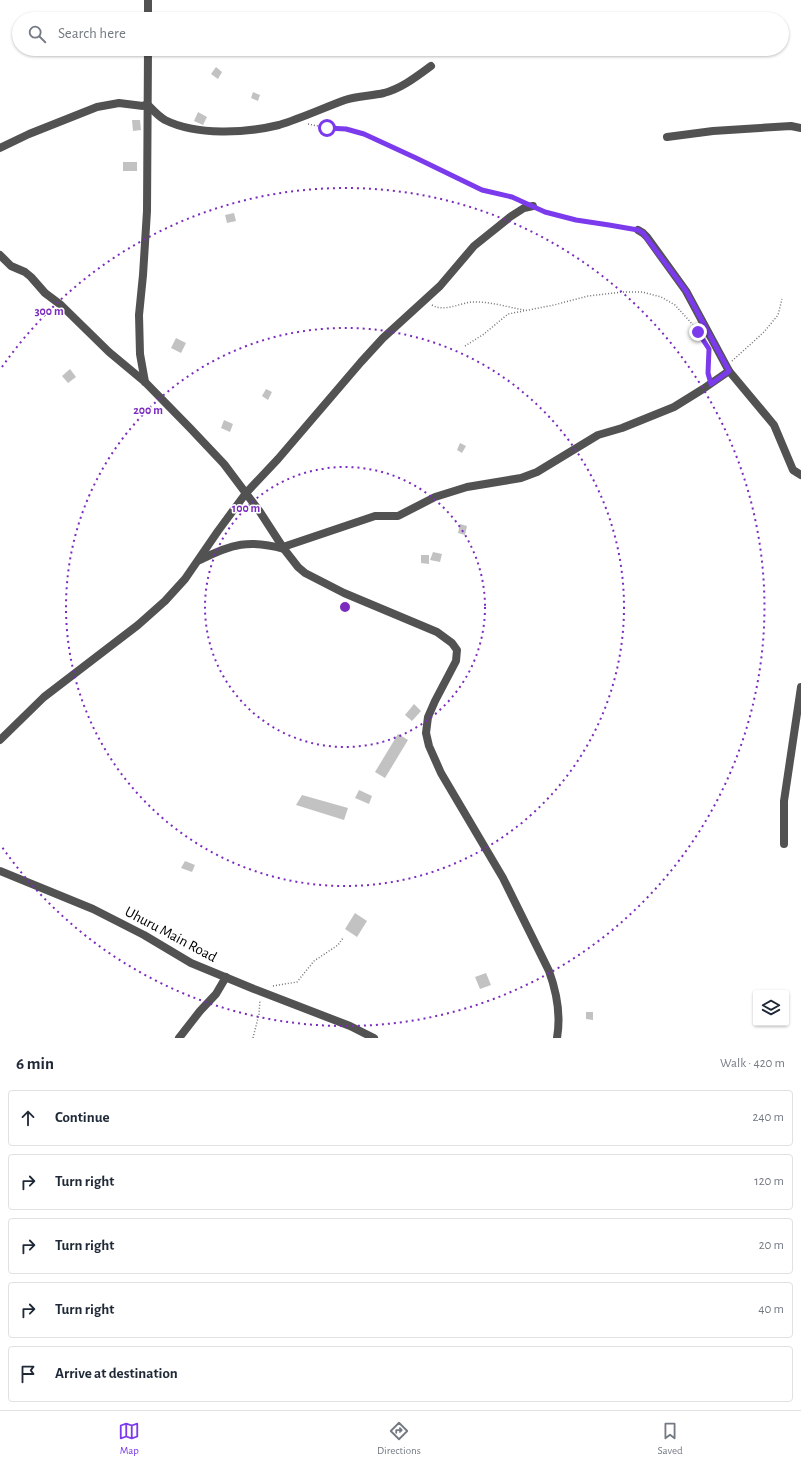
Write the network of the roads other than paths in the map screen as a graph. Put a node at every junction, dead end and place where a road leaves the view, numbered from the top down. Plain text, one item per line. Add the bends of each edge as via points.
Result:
1 (148, 0) edge
2 (148, 12) edge
3 (148, 56) edge
4 (431, 66) dead end
5 (147, 104) junction
6 (801, 128) edge
7 (667, 137) dead end
8 (0, 148) edge
9 (533, 206) road end
10 (638, 230) road end
11 (0, 255) edge
12 (728, 368) junction
13 (145, 382) junction
14 (801, 475) edge
15 (246, 493) junction
16 (283, 548) junction
17 (199, 560) junction
18 (801, 687) edge
19 (0, 740) edge
20 (784, 844) dead end
21 (0, 871) edge
22 (226, 977) junction
23 (179, 1038) edge
24 (374, 1038) edge
25 (557, 1038) edge

1 - 2 street
3 - 5 street
4 - 5 street via 395,89 346,100 267,128 235,131 192,129 164,119
5 - 8 street via 143,106 119,103 97,107
5 - 13 street via 147,211 139,315 140,354
6 - 7 street via 791,126 713,131
9 - 15 street via 524,208 510,217 474,246 445,281 383,338 278,460
10 - 12 street via 647,237 686,291
11 - 13 street via 11,266 31,277 109,352
12 - 14 street via 774,425 794,470
12 - 16 street via 711,384 674,406 622,428 598,435 528,476 467,487 435,497 398,516 375,516
13 - 15 street via 206,444
15 - 16 street
15 - 17 street
16 - 17 street via 249,543 222,550
16 - 25 street via 298,567 316,579 437,632 456,650 456,661 428,717 426,733 429,746 441,773 503,878 549,971 559,1015
17 - 19 street via 176,590 156,609 44,697
18 - 20 street via 784,801
21 - 22 street, Uhuru Main Road via 93,909 184,959
22 - 23 street via 216,994
22 - 24 street, Uhuru Main Road

